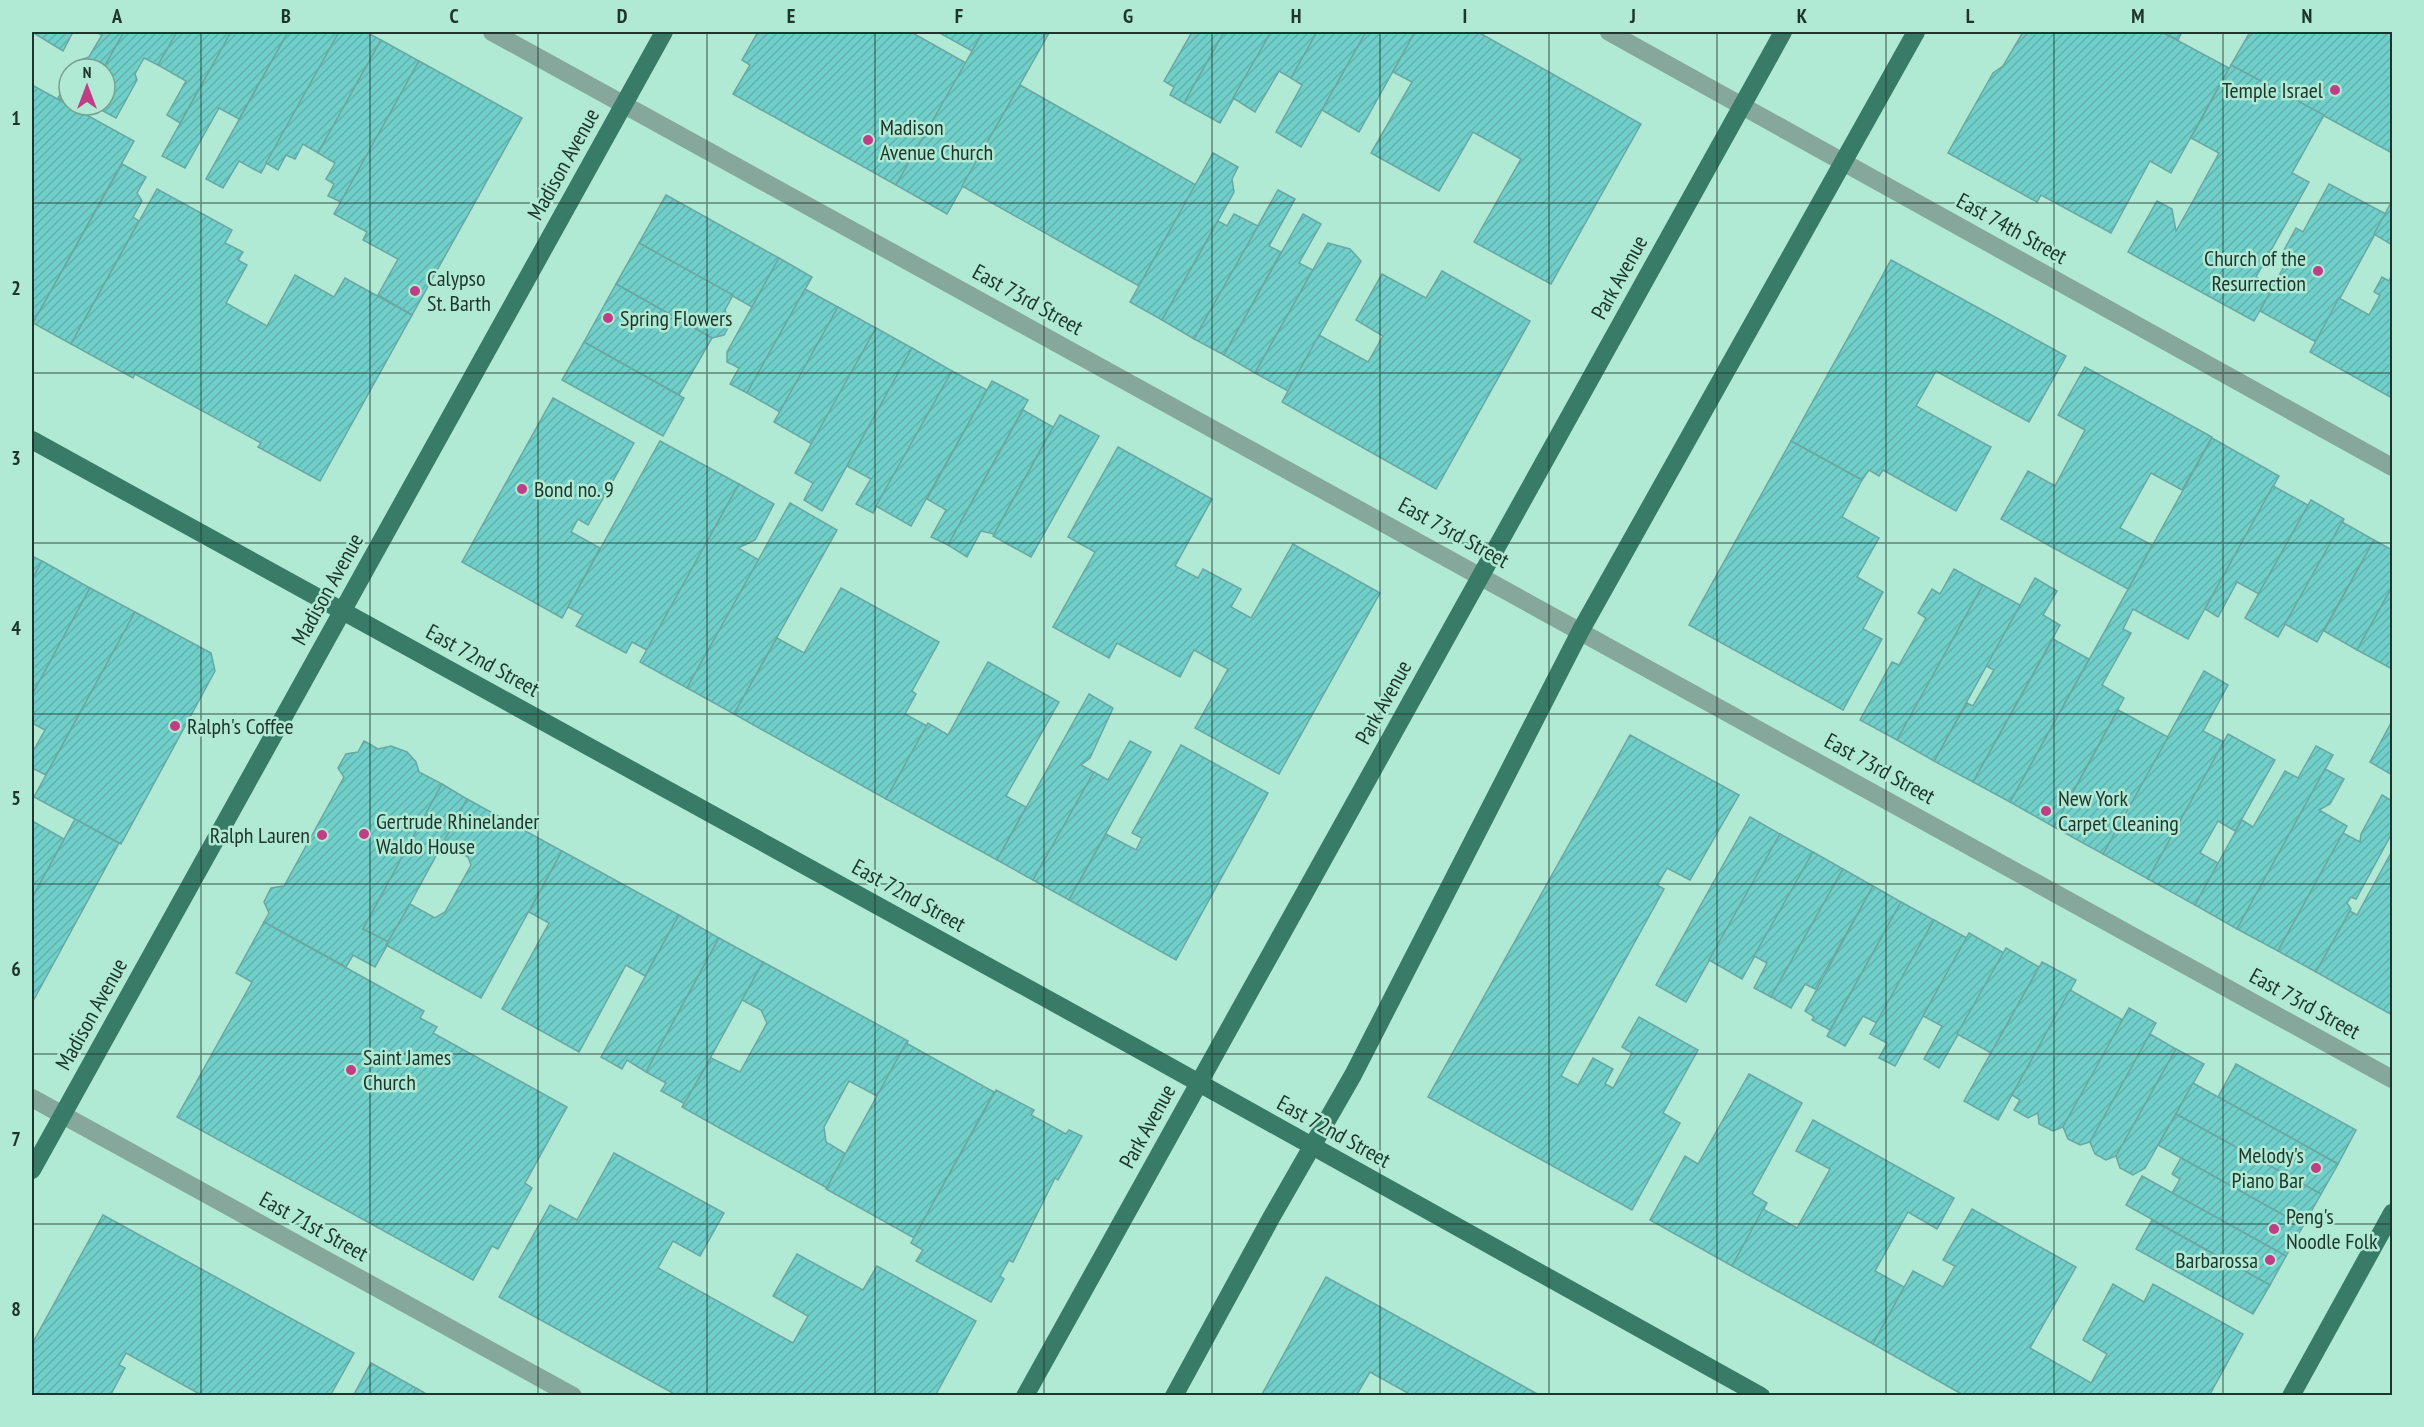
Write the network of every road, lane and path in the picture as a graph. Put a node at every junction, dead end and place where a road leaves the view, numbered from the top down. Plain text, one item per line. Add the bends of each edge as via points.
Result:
1 (492, 32) edge
2 (664, 32) edge
3 (1609, 32) edge
4 (1783, 32) edge
5 (1916, 32) edge
6 (624, 105) junction
7 (1743, 106) junction
8 (1843, 162) junction
9 (32, 441) edge
10 (2392, 467) edge
11 (1481, 574) junction
12 (342, 611) junction
13 (1581, 630) junction
14 (2392, 1079) edge
15 (1199, 1083) junction
16 (32, 1098) edge
17 (63, 1116) junction
18 (1311, 1146) junction
19 (32, 1170) edge
20 (2392, 1213) edge
21 (573, 1395) edge
22 (1025, 1395) edge
23 (1174, 1395) edge
24 (1761, 1395) edge
25 (2291, 1395) edge

1 - 6 street, East 73rd Street
2 - 6 main road, Madison Avenue
3 - 7 street, East 74th Street
4 - 7 main road, Park Avenue
5 - 8 main road
6 - 11 street, East 73rd Street
6 - 12 main road, Madison Avenue
7 - 8 street, East 74th Street
7 - 11 main road, Park Avenue
8 - 10 street, East 74th Street
8 - 13 main road
9 - 12 main road, East 72nd Street
11 - 13 street, East 73rd Street
11 - 15 main road, Park Avenue
12 - 15 main road, East 72nd Street
12 - 17 main road, Madison Avenue
13 - 14 street, East 73rd Street
13 - 18 main road via 1353,1075
15 - 18 main road, East 72nd Street
15 - 22 main road, Park Avenue
16 - 17 street, East 71st Street
17 - 19 main road, Madison Avenue
17 - 21 street, East 71st Street
18 - 23 main road
18 - 24 main road, East 72nd Street
20 - 25 main road

